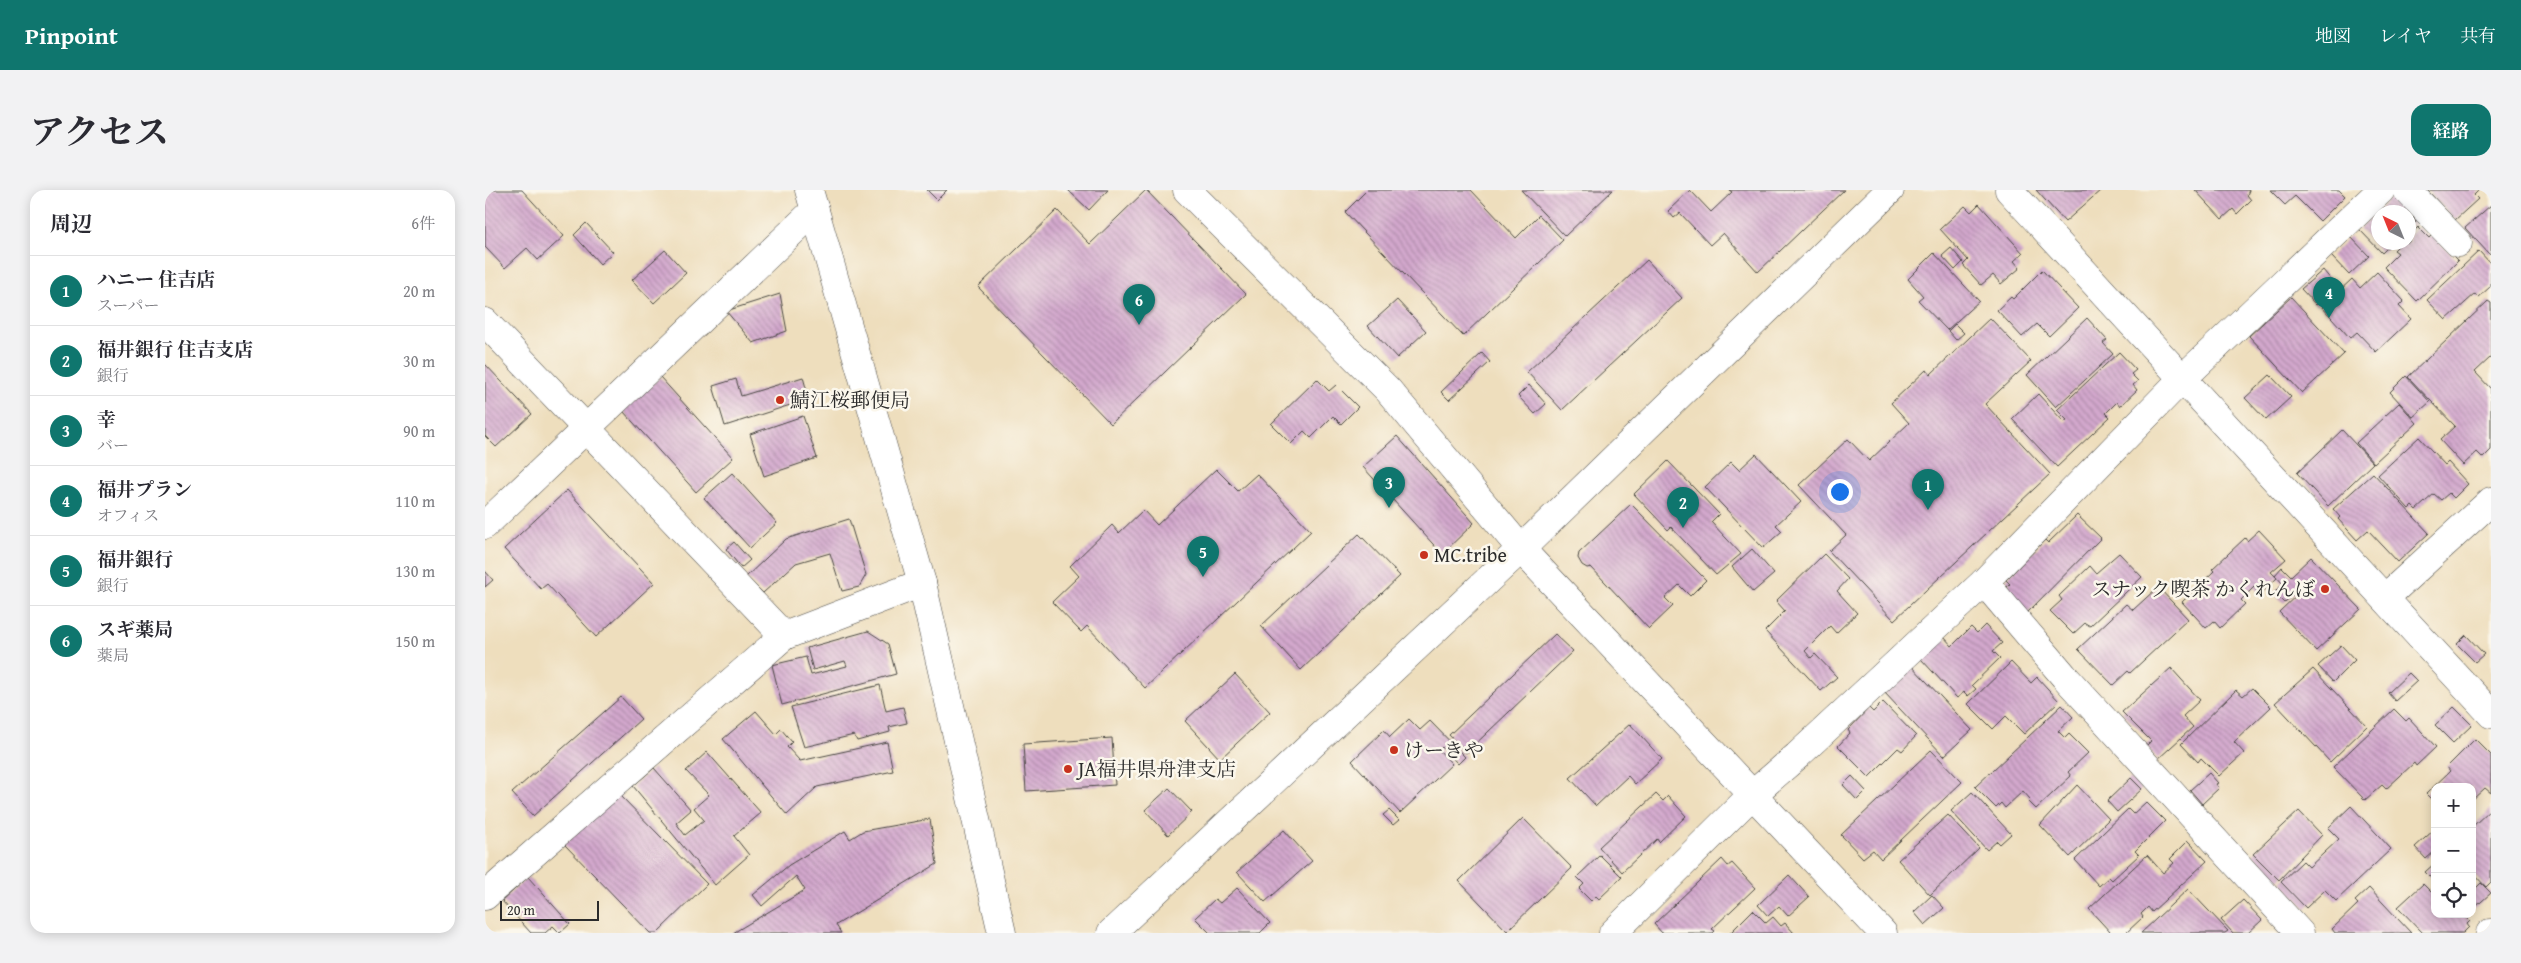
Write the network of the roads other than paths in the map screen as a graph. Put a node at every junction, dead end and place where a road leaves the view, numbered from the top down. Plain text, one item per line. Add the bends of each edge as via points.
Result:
1 (1187, 190) edge
2 (1890, 190) edge
3 (2009, 190) edge
4 (2381, 190) edge
5 (2407, 190) edge
6 (812, 200) edge
7 (2458, 243) dead end
8 (485, 322) edge
9 (2181, 380) junction
10 (586, 428) junction
11 (2491, 501) edge
12 (485, 524) edge
13 (1521, 549) junction
14 (1984, 582) junction
15 (922, 583) junction
16 (2385, 597) junction
17 (785, 636) junction
18 (2491, 714) edge
19 (1752, 795) junction
20 (485, 896) edge
21 (1002, 933) edge
22 (1111, 933) edge
23 (1613, 933) edge
24 (1883, 933) edge
25 (2300, 933) edge

1 - 13 street via 1388,390
2 - 13 street
3 - 9 street
4 - 9 street
5 - 7 street
6 - 10 street
6 - 15 street
8 - 10 street
9 - 14 street
9 - 16 street
10 - 12 street
10 - 17 street
11 - 16 street
13 - 19 street
13 - 22 street
14 - 19 street
14 - 25 street via 2064,676
15 - 17 street
15 - 21 street
16 - 18 street
17 - 20 street
19 - 23 street
19 - 24 street

